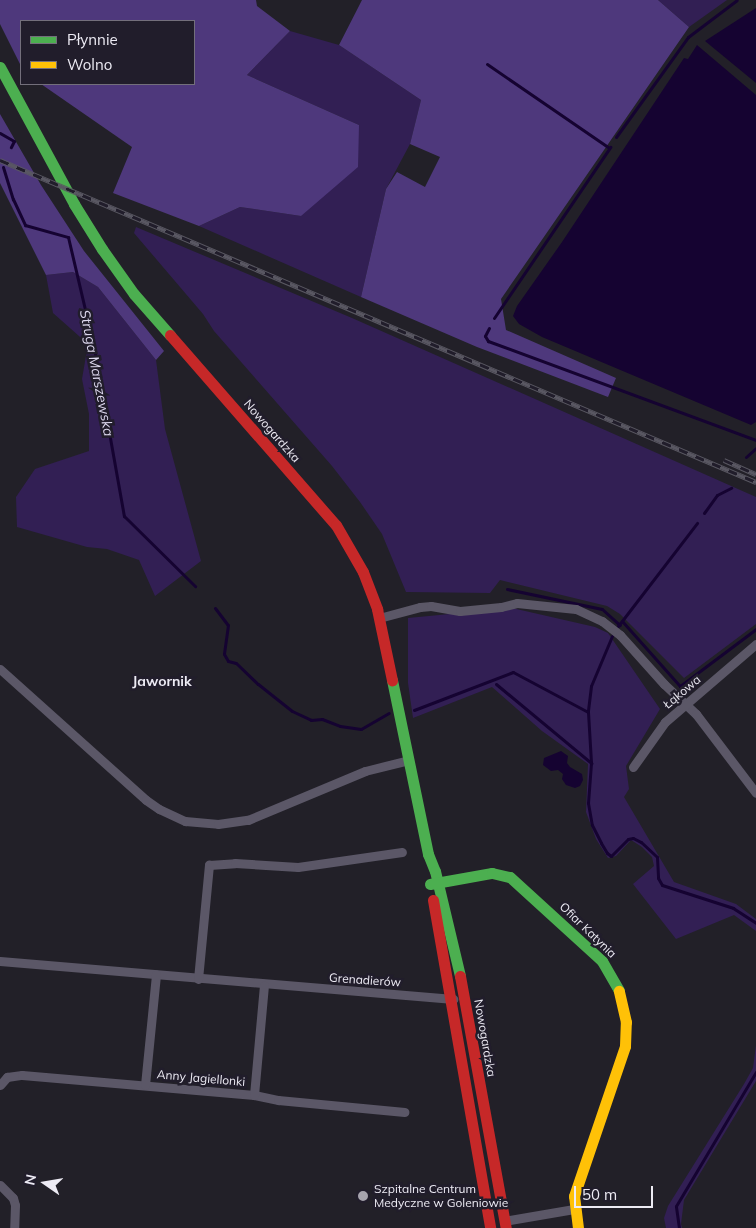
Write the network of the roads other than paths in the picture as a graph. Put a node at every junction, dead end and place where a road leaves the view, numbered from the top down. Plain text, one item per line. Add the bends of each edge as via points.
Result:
1 (0, 67) edge
2 (379, 618) junction
3 (756, 644) edge
4 (0, 669) edge
5 (687, 704) junction
6 (409, 760) junction
7 (633, 767) dead end
8 (756, 792) edge
9 (402, 852) dead end
10 (434, 883) junction
11 (0, 961) edge
12 (156, 975) junction
13 (198, 979) junction
14 (264, 985) junction
15 (450, 999) junction
16 (465, 1000) junction
17 (0, 1085) edge
18 (145, 1086) junction
19 (254, 1095) junction
20 (404, 1112) dead end
21 (0, 1185) edge
22 (574, 1209) junction
23 (505, 1224) edge
24 (14, 1228) edge
25 (490, 1228) edge
26 (578, 1228) edge

1 - 2 street, Nowogardzka via 102,249 134,294 336,525 363,572
2 - 5 street via 431,606 460,611 517,603 576,609 602,620 620,635 664,684
2 - 6 street, Nowogardzka
3 - 5 street, Łąkowa
4 - 6 street via 146,800 185,821 218,824 248,820 356,775
5 - 7 street, Łąkowa via 665,722
5 - 8 street
6 - 10 street, Nowogardzka
9 - 13 street via 298,867 235,863 209,865
10 - 15 street, Nowogardzka
10 - 16 street, Nowogardzka via 450,925
10 - 22 street, Ofiar Katynia via 492,873 510,877 602,961 619,989 626,1022 625,1046 577,1185
11 - 12 street, Grenadierów
12 - 13 street, Grenadierów
12 - 18 street
13 - 14 street, Grenadierów
14 - 15 street, Grenadierów
14 - 19 street
15 - 16 street, Grenadierów
15 - 25 street, Nowogardzka
16 - 23 street, Nowogardzka
17 - 18 street, Anny Jagiellonki via 13,1075
18 - 19 street, Anny Jagiellonki
19 - 20 street, Anny Jagiellonki
21 - 24 street via 13,1198
22 - 23 street
22 - 26 street, Ofiar Katynia

